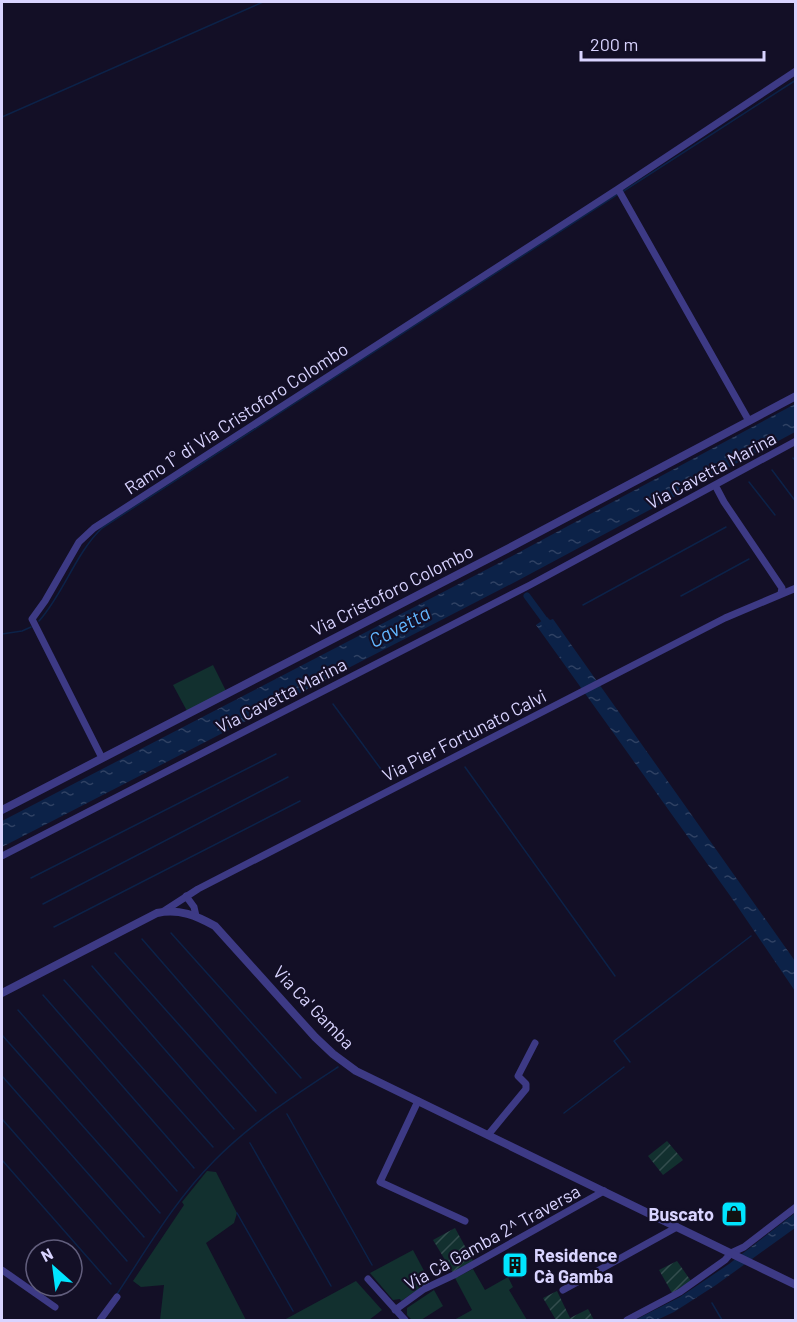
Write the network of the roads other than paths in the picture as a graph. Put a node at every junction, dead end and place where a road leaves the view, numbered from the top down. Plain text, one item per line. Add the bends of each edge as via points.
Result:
1 (795, 71) edge
2 (620, 192) junction
3 (795, 396) edge
4 (749, 421) junction
5 (795, 441) edge
6 (715, 485) junction
7 (795, 588) edge
8 (781, 593) junction
9 (102, 758) junction
10 (2, 810) edge
11 (2, 856) edge
12 (186, 896) junction
13 (164, 911) junction
14 (196, 916) junction
15 (2, 993) edge
16 (535, 1042) dead end
17 (418, 1101) junction
18 (488, 1135) junction
19 (604, 1191) junction
20 (795, 1207) edge
21 (465, 1221) dead end
22 (677, 1227) junction
23 (734, 1255) junction
24 (2, 1270) edge
25 (368, 1279) dead end
26 (795, 1285) edge
27 (563, 1290) dead end
28 (117, 1297) dead end
29 (55, 1307) dead end
30 (395, 1310) junction
31 (100, 1320) edge
32 (405, 1320) edge
33 (627, 1320) edge

1 - 2 street
2 - 4 street
2 - 9 street, Ramo 1° di Via Cristoforo Colombo via 94,528 79,542 32,619
3 - 4 street, Via Cristoforo Colombo
4 - 9 street, Via Cristoforo Colombo
5 - 6 street, Via Cavetta Marina
6 - 8 street via 782,588
6 - 11 street, Via Cavetta Marina via 530,585
7 - 8 street, Via Pier Fortunato Calvi
8 - 12 street, Via Pier Fortunato Calvi via 599,682
9 - 10 street, Via Cristoforo Colombo
12 - 13 street, Via Pier Fortunato Calvi
12 - 14 street, Via Ca' Gamba
13 - 14 street, Via Ca' Gamba
13 - 15 street
14 - 17 street, Via Ca' Gamba via 215,926 333,1054 365,1076
16 - 18 street via 518,1076 526,1089
17 - 18 street, Via Ca' Gamba
17 - 21 street via 380,1182
18 - 19 street, Via Ca' Gamba
19 - 22 street, Via Ca' Gamba
19 - 30 street, Via Cà Gamba 2^ Traversa via 424,1289
20 - 23 street
22 - 23 street, Via Ca' Gamba
22 - 27 street
23 - 26 street, Via Ca' Gamba
23 - 33 street via 680,1292
24 - 29 street
25 - 30 street
28 - 31 street
30 - 32 street

